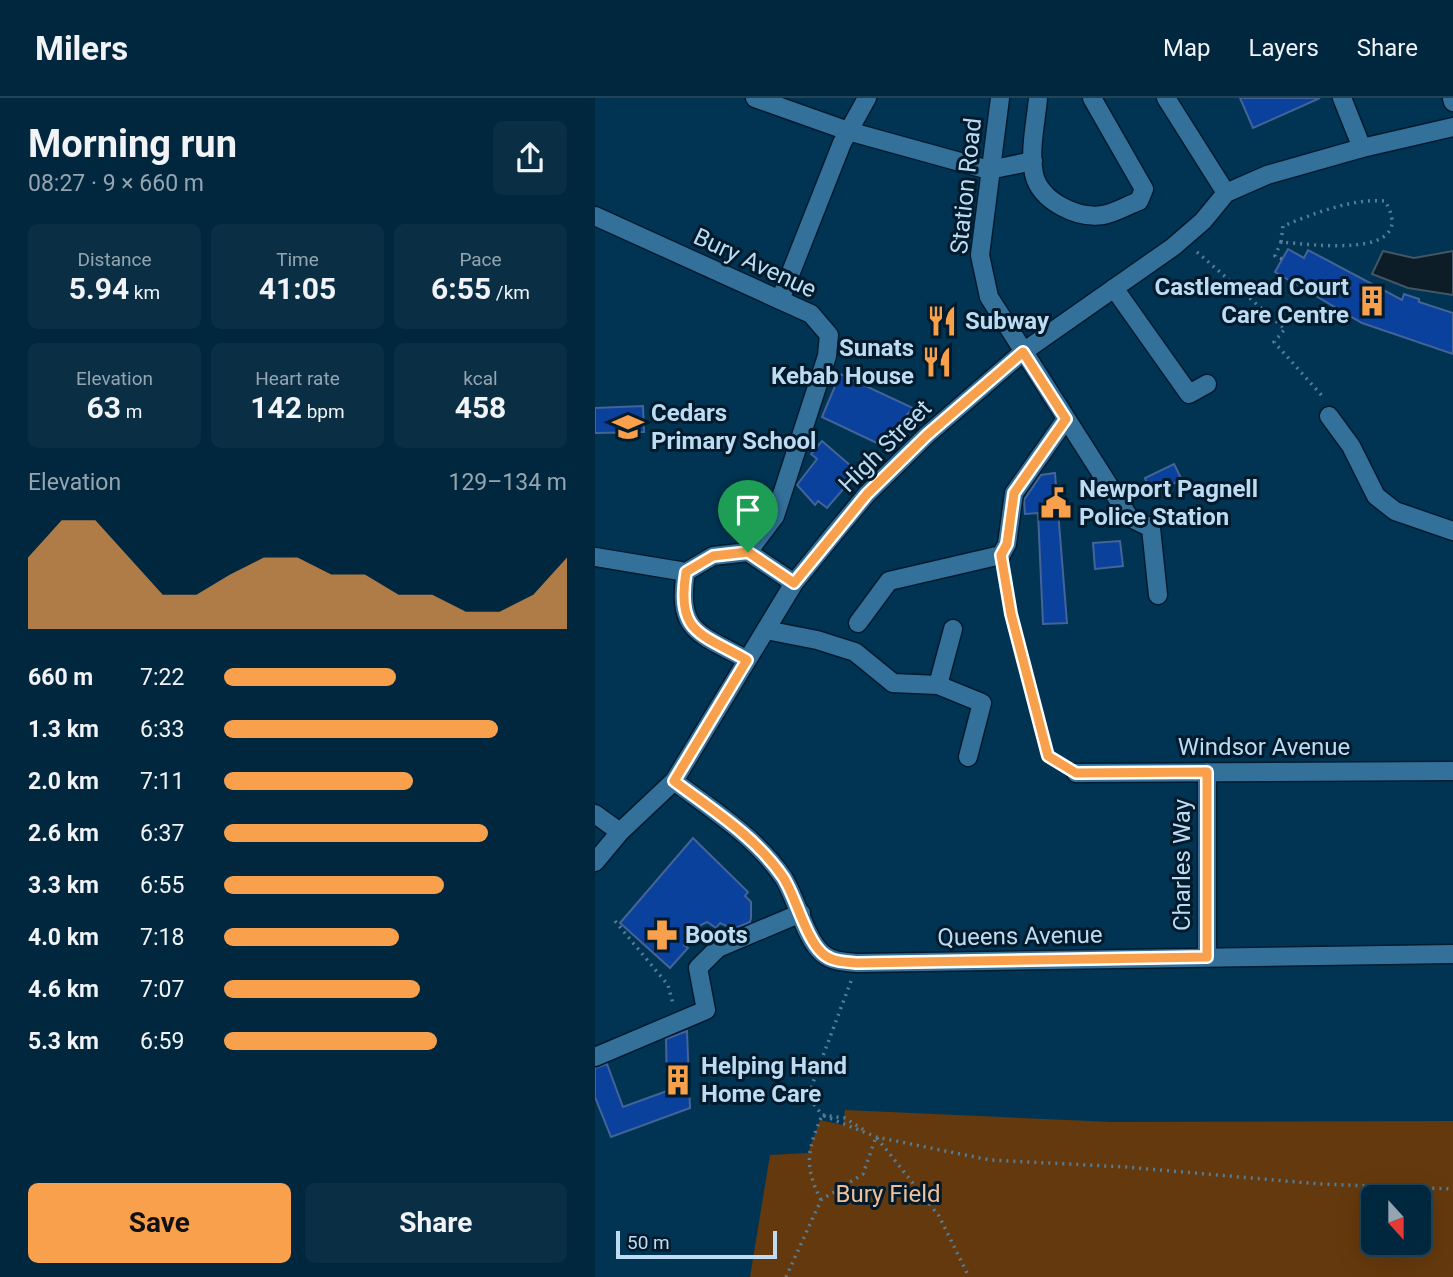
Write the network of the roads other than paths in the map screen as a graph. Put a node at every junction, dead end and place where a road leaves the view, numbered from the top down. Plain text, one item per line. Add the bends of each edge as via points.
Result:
1 (755, 98) edge
2 (867, 98) edge
3 (1000, 98) edge
4 (1038, 98) edge
5 (1092, 98) edge
6 (1166, 98) edge
7 (1342, 98) edge
8 (1453, 127) edge
9 (848, 131) junction
10 (1362, 148) junction
11 (1033, 161) junction
12 (989, 170) junction
13 (1226, 193) junction
14 (595, 216) edge
15 (1114, 288) junction
16 (781, 300) junction
17 (1023, 352) junction
18 (1207, 383) dead end
19 (1329, 416) road end
20 (1066, 419) junction
21 (1453, 531) edge
22 (748, 552) junction
23 (595, 557) edge
24 (686, 572) junction
25 (794, 583) junction
26 (1158, 595) dead end
27 (858, 623) dead end
28 (953, 629) dead end
29 (766, 630) junction
30 (747, 660) junction
31 (938, 685) junction
32 (968, 757) dead end
33 (1453, 771) edge
34 (1207, 772) junction
35 (1076, 773) road end
36 (674, 781) junction
37 (595, 814) edge
38 (620, 832) junction
39 (595, 862) edge
40 (801, 913) junction
41 (1453, 954) edge
42 (1207, 957) junction
43 (595, 1056) edge

1 - 9 street
2 - 9 street
3 - 12 street, Station Road
4 - 11 street
5 - 11 street via 1144,189 1139,201 1103,215 1060,206 1042,191
6 - 13 street
7 - 10 street
8 - 10 street
9 - 12 street
9 - 16 street
10 - 13 street via 1267,175
11 - 12 street
12 - 17 street, Station Road via 980,255 989,297
13 - 15 street, High Street via 1182,239
14 - 16 street, Bury Avenue
15 - 17 street, High Street
15 - 18 street via 1189,394
16 - 22 street, Bury Avenue via 811,314 828,335 827,356 775,516
17 - 20 street, Station Road
17 - 25 street, High Street via 867,494
19 - 21 street via 1351,446 1376,496 1395,512
20 - 26 street, Station Road via 1129,517 1151,528
20 - 27 street via 1014,493 1007,544 1001,555 889,581
22 - 24 street via 713,556
22 - 25 street
23 - 24 street
24 - 30 street via 681,603 691,627
25 - 29 street, High Street
28 - 31 street
29 - 30 street, High Street
29 - 31 street via 855,652 893,683
30 - 36 street, High Street
31 - 32 street via 982,703
33 - 34 street, Windsor Avenue
34 - 35 street, Windsor Avenue
34 - 42 street, Charles Way
36 - 38 street, High Street
36 - 40 street, Queens Avenue via 764,854 783,877
37 - 38 street
38 - 39 street, High Street
40 - 42 street, Queens Avenue via 822,953 858,963
40 - 43 street via 718,948 698,968 706,1010
41 - 42 street, Queens Avenue

